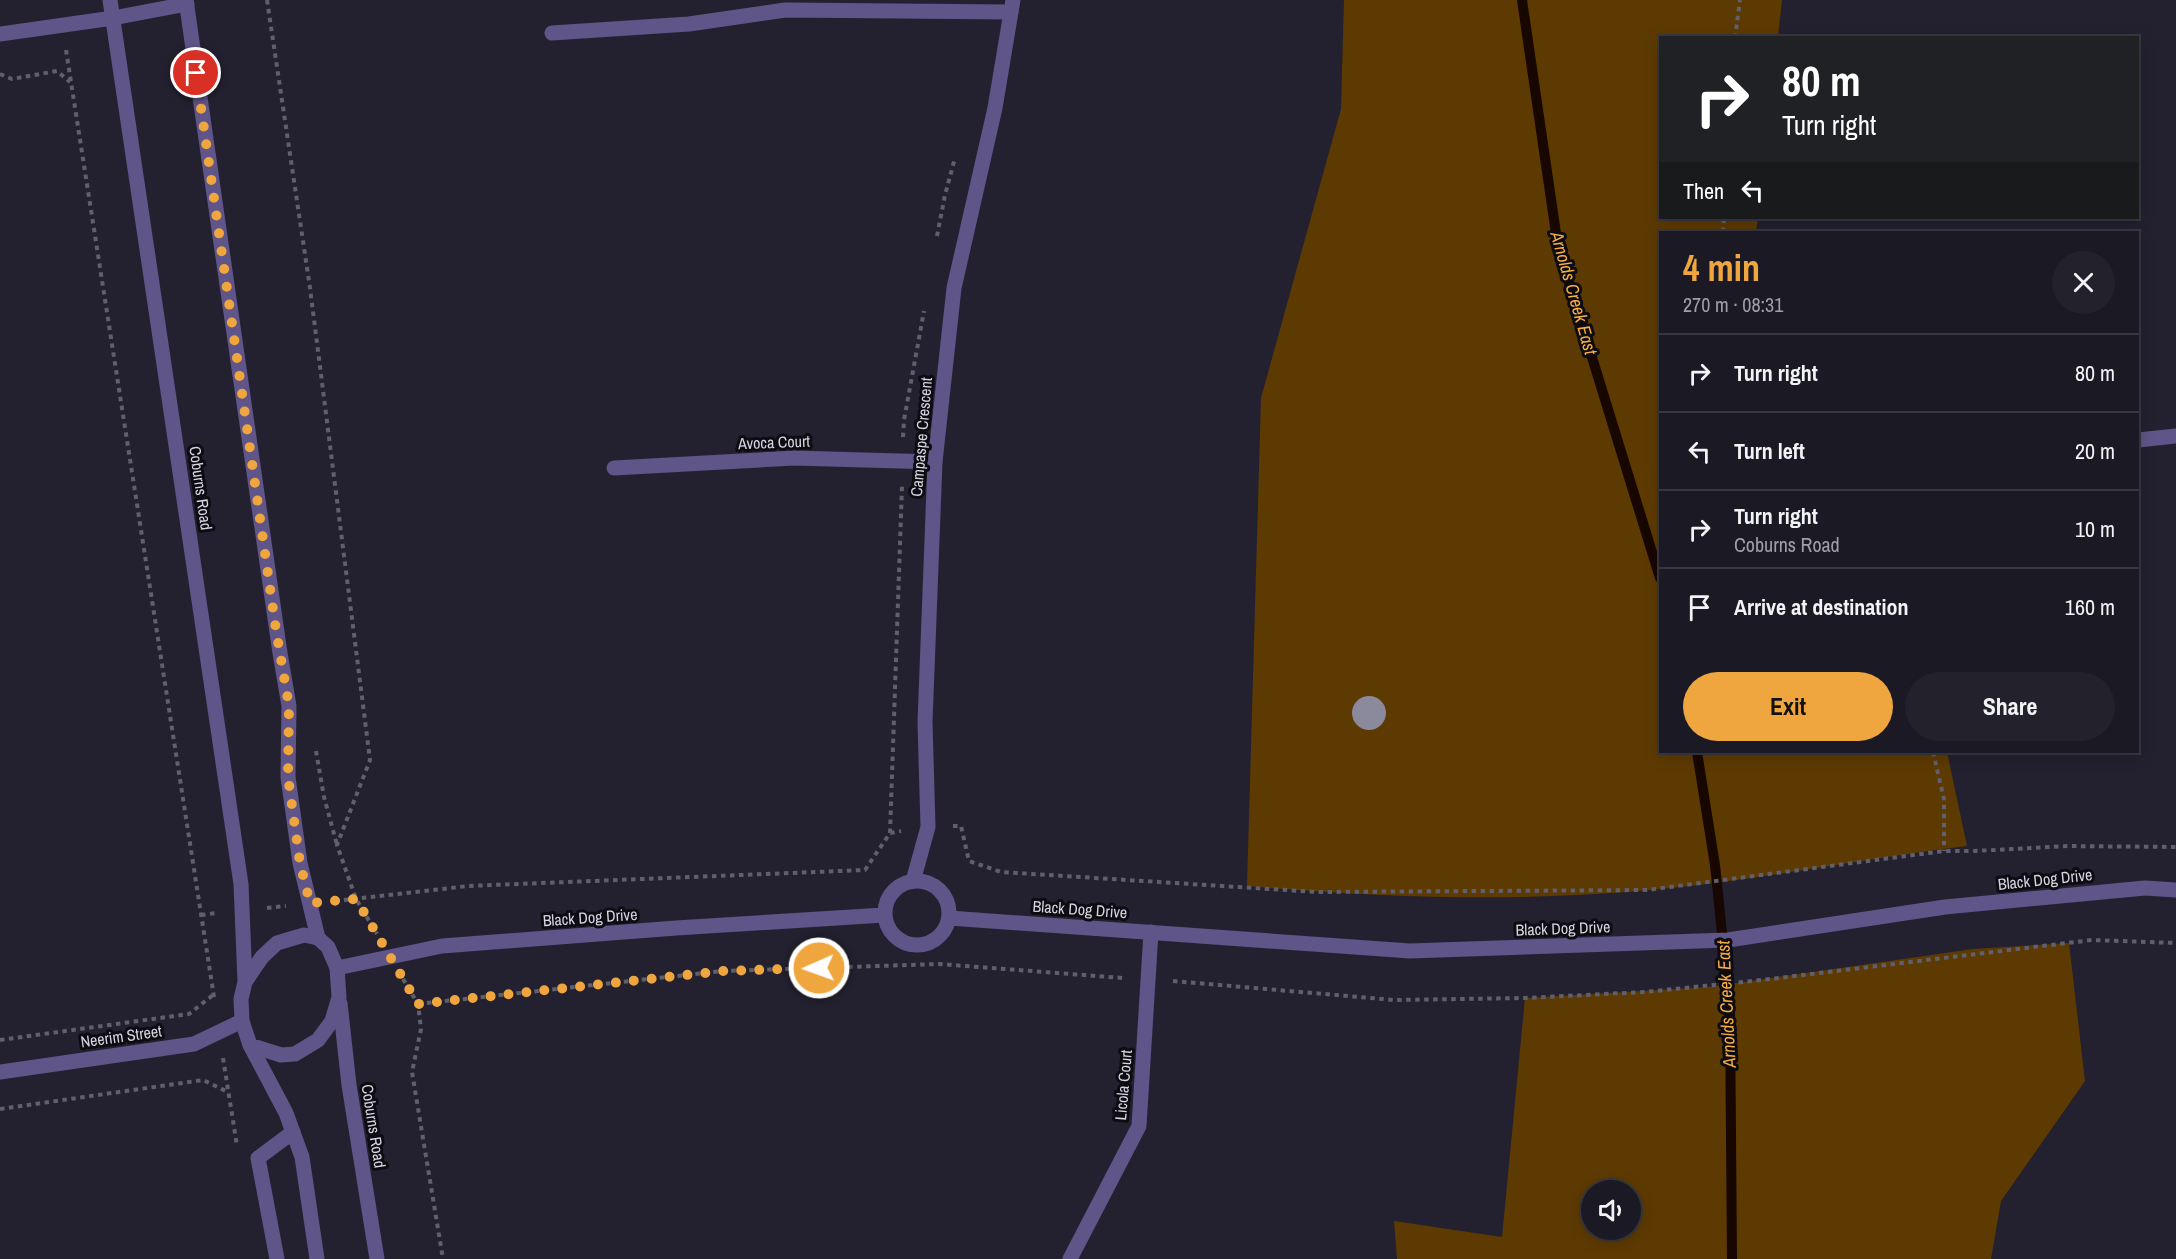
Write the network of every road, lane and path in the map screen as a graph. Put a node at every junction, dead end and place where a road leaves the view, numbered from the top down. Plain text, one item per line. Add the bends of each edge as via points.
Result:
1 (110, 0) edge
2 (267, 0) edge
3 (1740, 0) edge
4 (186, 2) edge
5 (1012, 6) edge
6 (113, 18) junction
7 (62, 25) junction
8 (552, 33) dead end
9 (0, 34) edge
10 (1735, 36) edge
11 (0, 74) edge
12 (71, 82) junction
13 (2176, 436) edge
14 (2139, 440) edge
15 (935, 462) junction
16 (614, 468) dead end
17 (1933, 753) edge
18 (928, 827) junction
19 (2176, 847) edge
20 (1944, 850) junction
21 (913, 881) junction
22 (2176, 890) edge
23 (356, 899) junction
24 (310, 903) junction
25 (242, 911) junction
26 (201, 915) junction
27 (884, 915) junction
28 (949, 918) junction
29 (1151, 932) junction
30 (318, 938) junction
31 (2176, 943) edge
32 (390, 957) junction
33 (337, 968) junction
34 (1148, 980) junction
35 (245, 982) junction
36 (213, 995) junction
37 (339, 997) junction
38 (418, 1004) junction
39 (242, 1021) junction
40 (219, 1032) junction
41 (0, 1040) edge
42 (250, 1045) junction
43 (0, 1072) edge
44 (229, 1093) junction
45 (0, 1109) edge
46 (293, 1132) junction
47 (237, 1148) dead end
48 (277, 1259) edge
49 (317, 1259) edge
50 (377, 1259) edge
51 (443, 1259) edge
52 (1070, 1259) edge

1 - 6 street, Coburns Road
2 - 23 path via 310,288 370,760 337,845
3 - 10 path
4 - 6 street
4 - 24 street via 289,706 288,777
5 - 8 street via 785,10 689,24
5 - 15 street, Campaspe Crescent via 995,108 954,288
6 - 7 street
6 - 25 street, Coburns Road via 236,846
7 - 9 street
7 - 12 path
11 - 12 path via 12,79 57,71
12 - 26 path
13 - 14 street
15 - 16 street, Avoca Court via 794,458
15 - 18 street, Campaspe Crescent via 925,722
17 - 20 path via 1944,799
18 - 20 path via 961,826 969,861 1001,872 1317,892 1647,890
18 - 21 street, Campaspe Crescent
18 - 23 path via 890,833 865,870 468,886
19 - 20 path
21 - 27 street via 895,889
21 - 28 street via 940,891 949,908
22 - 29 street, Black Dog Drive via 2145,888 1945,907 1728,940 1679,943 1410,951
23 - 24 path
23 - 32 path
24 - 25 path
24 - 30 street
25 - 26 path
25 - 35 street, Coburns Road
26 - 36 path
27 - 28 street via 887,926 900,941 921,946 940,936
27 - 32 street, Black Dog Drive via 442,946
28 - 29 street, Black Dog Drive
29 - 34 street, Licola Court
30 - 33 street via 328,947
30 - 35 street via 304,935 277,943
31 - 34 path via 2092,940 1704,986 1536,997 1394,1000
32 - 33 street, Black Dog Drive
32 - 38 path
33 - 37 street
34 - 38 path via 939,964 735,970
34 - 52 street, Licola Court via 1140,1126
35 - 39 street
36 - 40 path
36 - 41 path via 189,1014
37 - 42 street via 332,1021 318,1040 295,1054 281,1055
37 - 50 street, Coburns Road
38 - 51 path via 421,1029 412,1072
39 - 40 street, Neerim Street
39 - 42 street
40 - 43 street, Neerim Street via 194,1044
40 - 44 path
42 - 46 street
44 - 45 path via 203,1080
44 - 47 path
46 - 48 street via 258,1158
46 - 49 street via 302,1157

